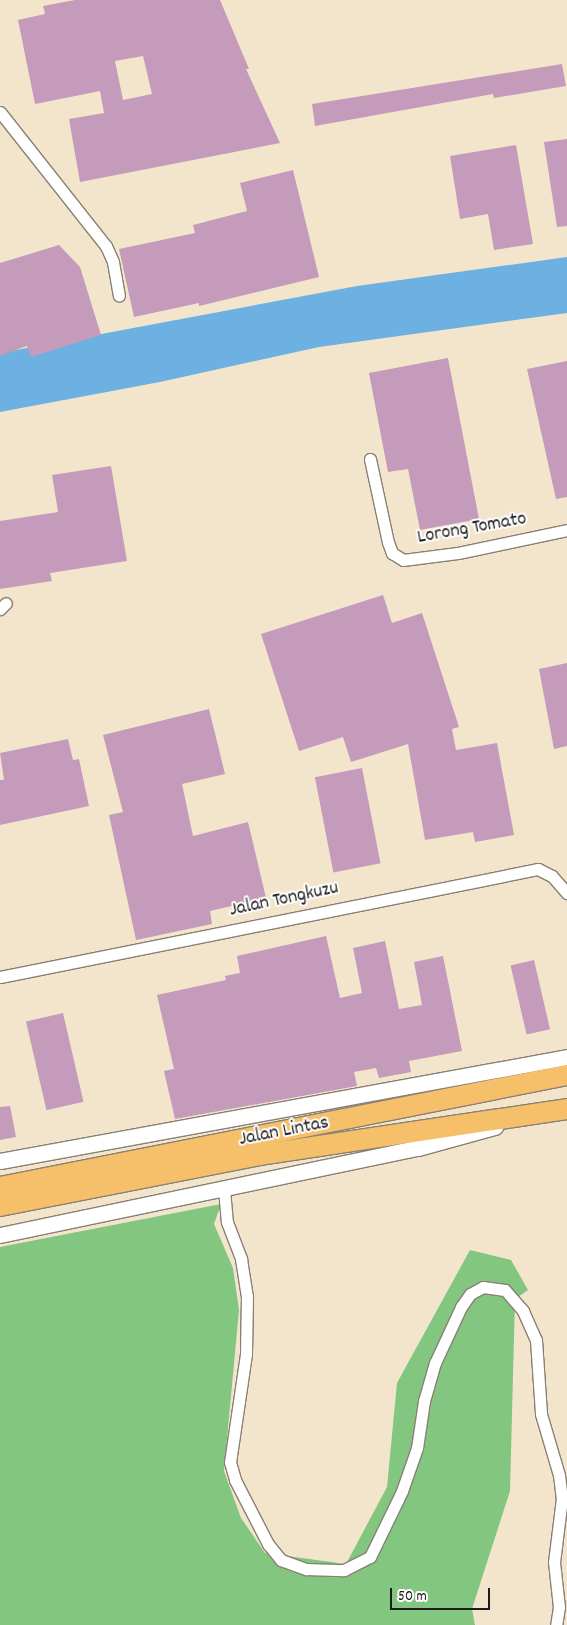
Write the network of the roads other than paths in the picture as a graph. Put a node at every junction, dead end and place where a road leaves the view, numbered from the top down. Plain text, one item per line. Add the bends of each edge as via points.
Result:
1 (0, 112) edge
2 (119, 295) dead end
3 (370, 459) dead end
4 (567, 530) edge
5 (567, 893) edge
6 (0, 978) edge
7 (567, 1057) edge
8 (567, 1075) edge
9 (567, 1109) edge
10 (530, 1116) junction
11 (0, 1160) edge
12 (0, 1187) edge
13 (224, 1189) junction
14 (0, 1206) edge
15 (0, 1235) edge
16 (556, 1625) edge

1 - 2 street via 111,254
3 - 4 street, Lorong Tomato via 388,542 392,553 403,560 458,553
5 - 6 street, Jalan Tongkuzu via 552,876 538,870
7 - 11 street
8 - 12 highway, Jalan Lintas
9 - 10 highway, Jalan Lintas
10 - 13 street via 418,1148
10 - 14 highway, Jalan Lintas via 259,1155
13 - 15 street
13 - 16 street via 227,1222 248,1296 246,1354 230,1462 235,1480 268,1544 281,1560 306,1569 344,1570 370,1557 414,1457 424,1400 435,1363 461,1308 470,1294 483,1287 505,1290 523,1311 536,1340 541,1414 559,1474 562,1498 555,1546 559,1607

